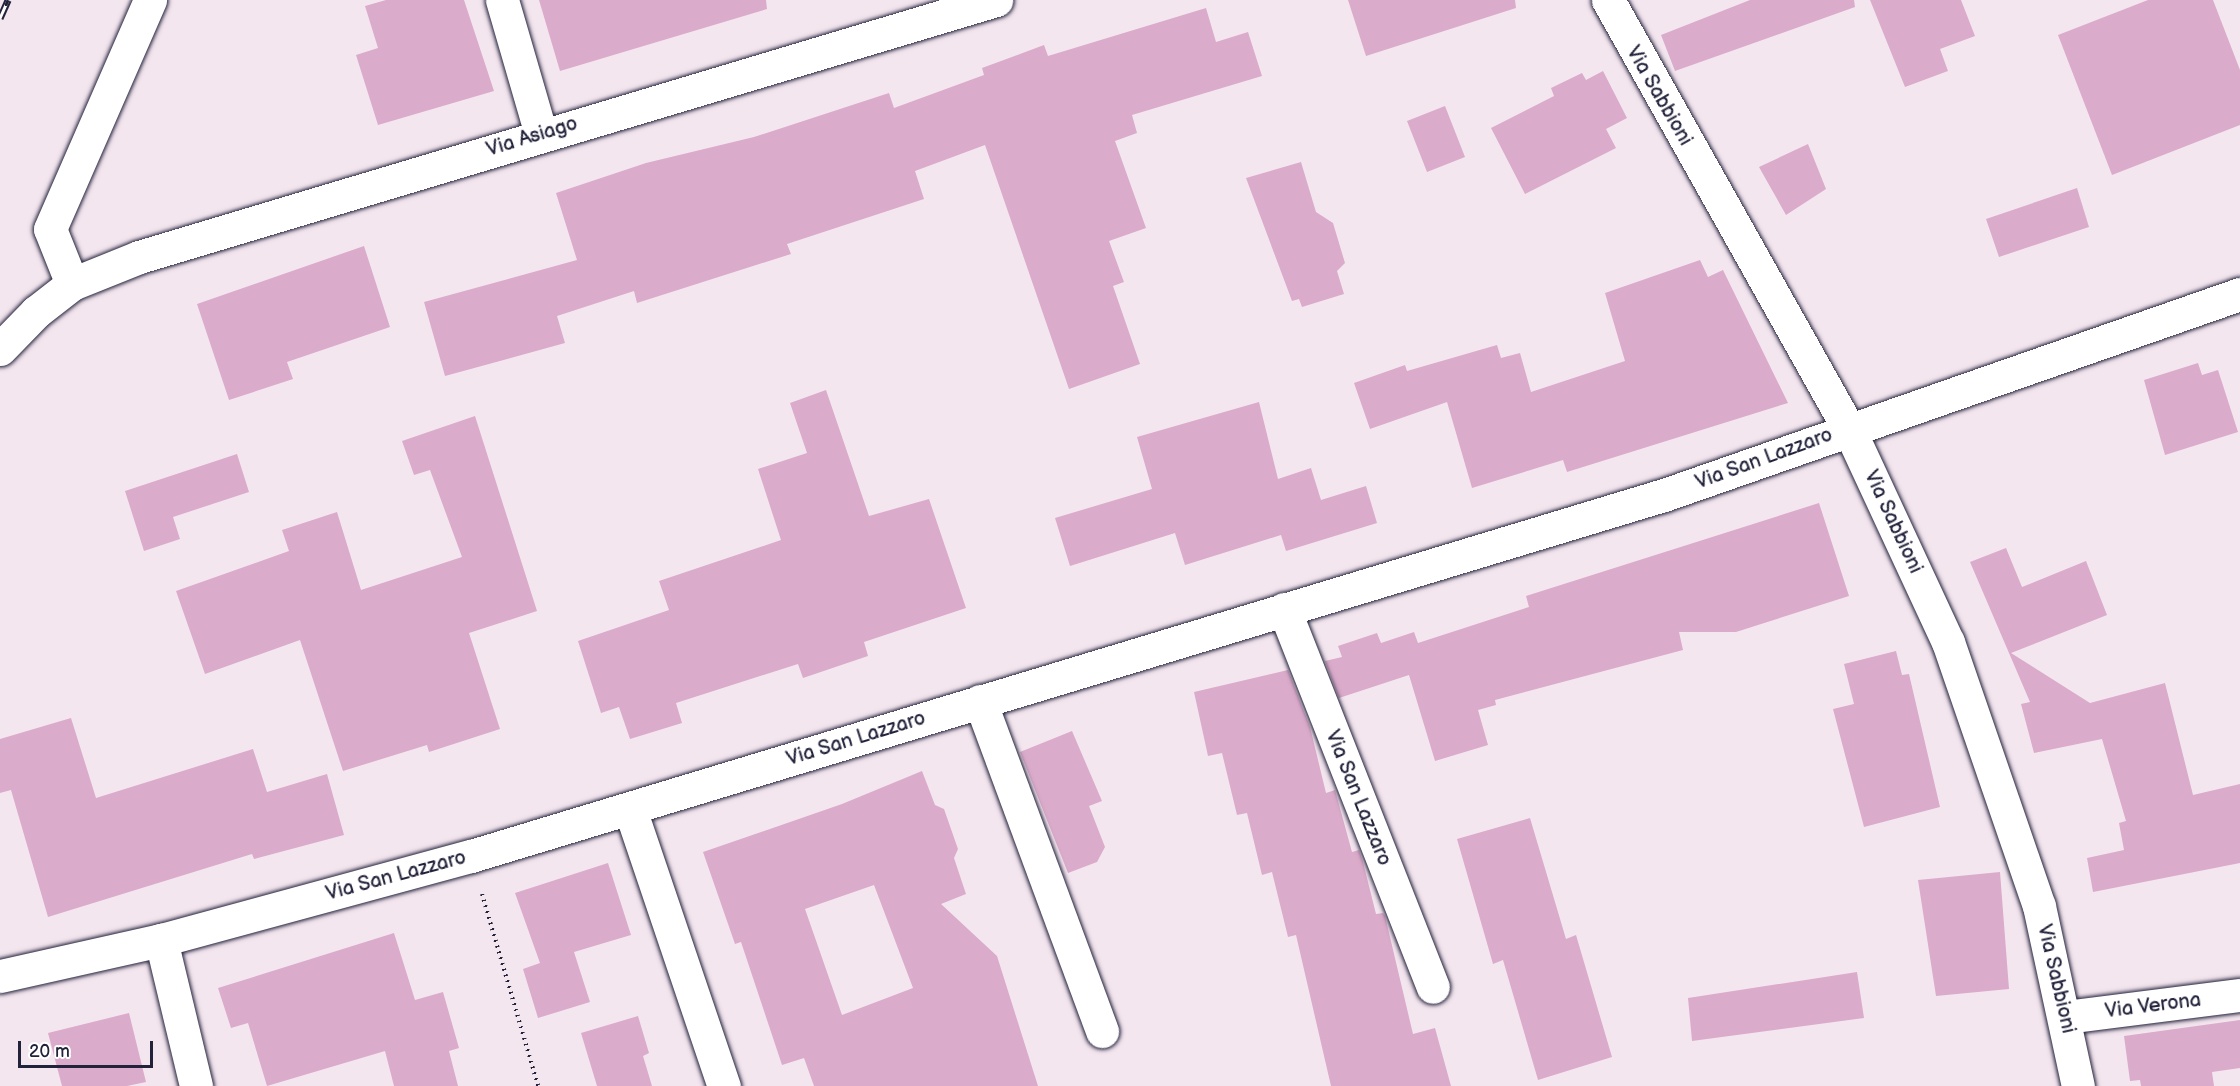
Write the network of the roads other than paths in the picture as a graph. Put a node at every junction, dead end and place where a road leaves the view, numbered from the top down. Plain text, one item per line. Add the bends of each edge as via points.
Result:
1 (150, 0) edge
2 (502, 0) edge
3 (996, 0) edge
4 (1608, 0) edge
5 (541, 134) junction
6 (72, 284) junction
7 (2240, 294) edge
8 (0, 350) edge
9 (1849, 429) junction
10 (1284, 609) junction
11 (980, 702) junction
12 (630, 809) junction
13 (161, 940) junction
14 (0, 976) edge
15 (1433, 987) dead end
16 (2240, 995) edge
17 (2065, 1017) junction
18 (1102, 1031) dead end
19 (196, 1086) edge
20 (724, 1086) edge
21 (2078, 1086) edge

1 - 6 street via 50,229
2 - 5 street
3 - 5 street, Via Asiago
4 - 9 street, Via Sabbioni
5 - 6 street, Via Asiago via 139,257
6 - 8 street, Via Asiago via 36,312
7 - 9 street, Via San Lazzaro
9 - 10 street, Via San Lazzaro via 1664,495
9 - 17 street, Via Sabbioni via 1948,642 2039,906
10 - 11 street, Via San Lazzaro
10 - 15 street, Via San Lazzaro
11 - 12 street, Via San Lazzaro
11 - 18 street
12 - 13 street, Via San Lazzaro
12 - 20 street
13 - 14 street, Via San Lazzaro
13 - 19 street
16 - 17 street, Via Verona
17 - 21 street, Via Sabbioni

